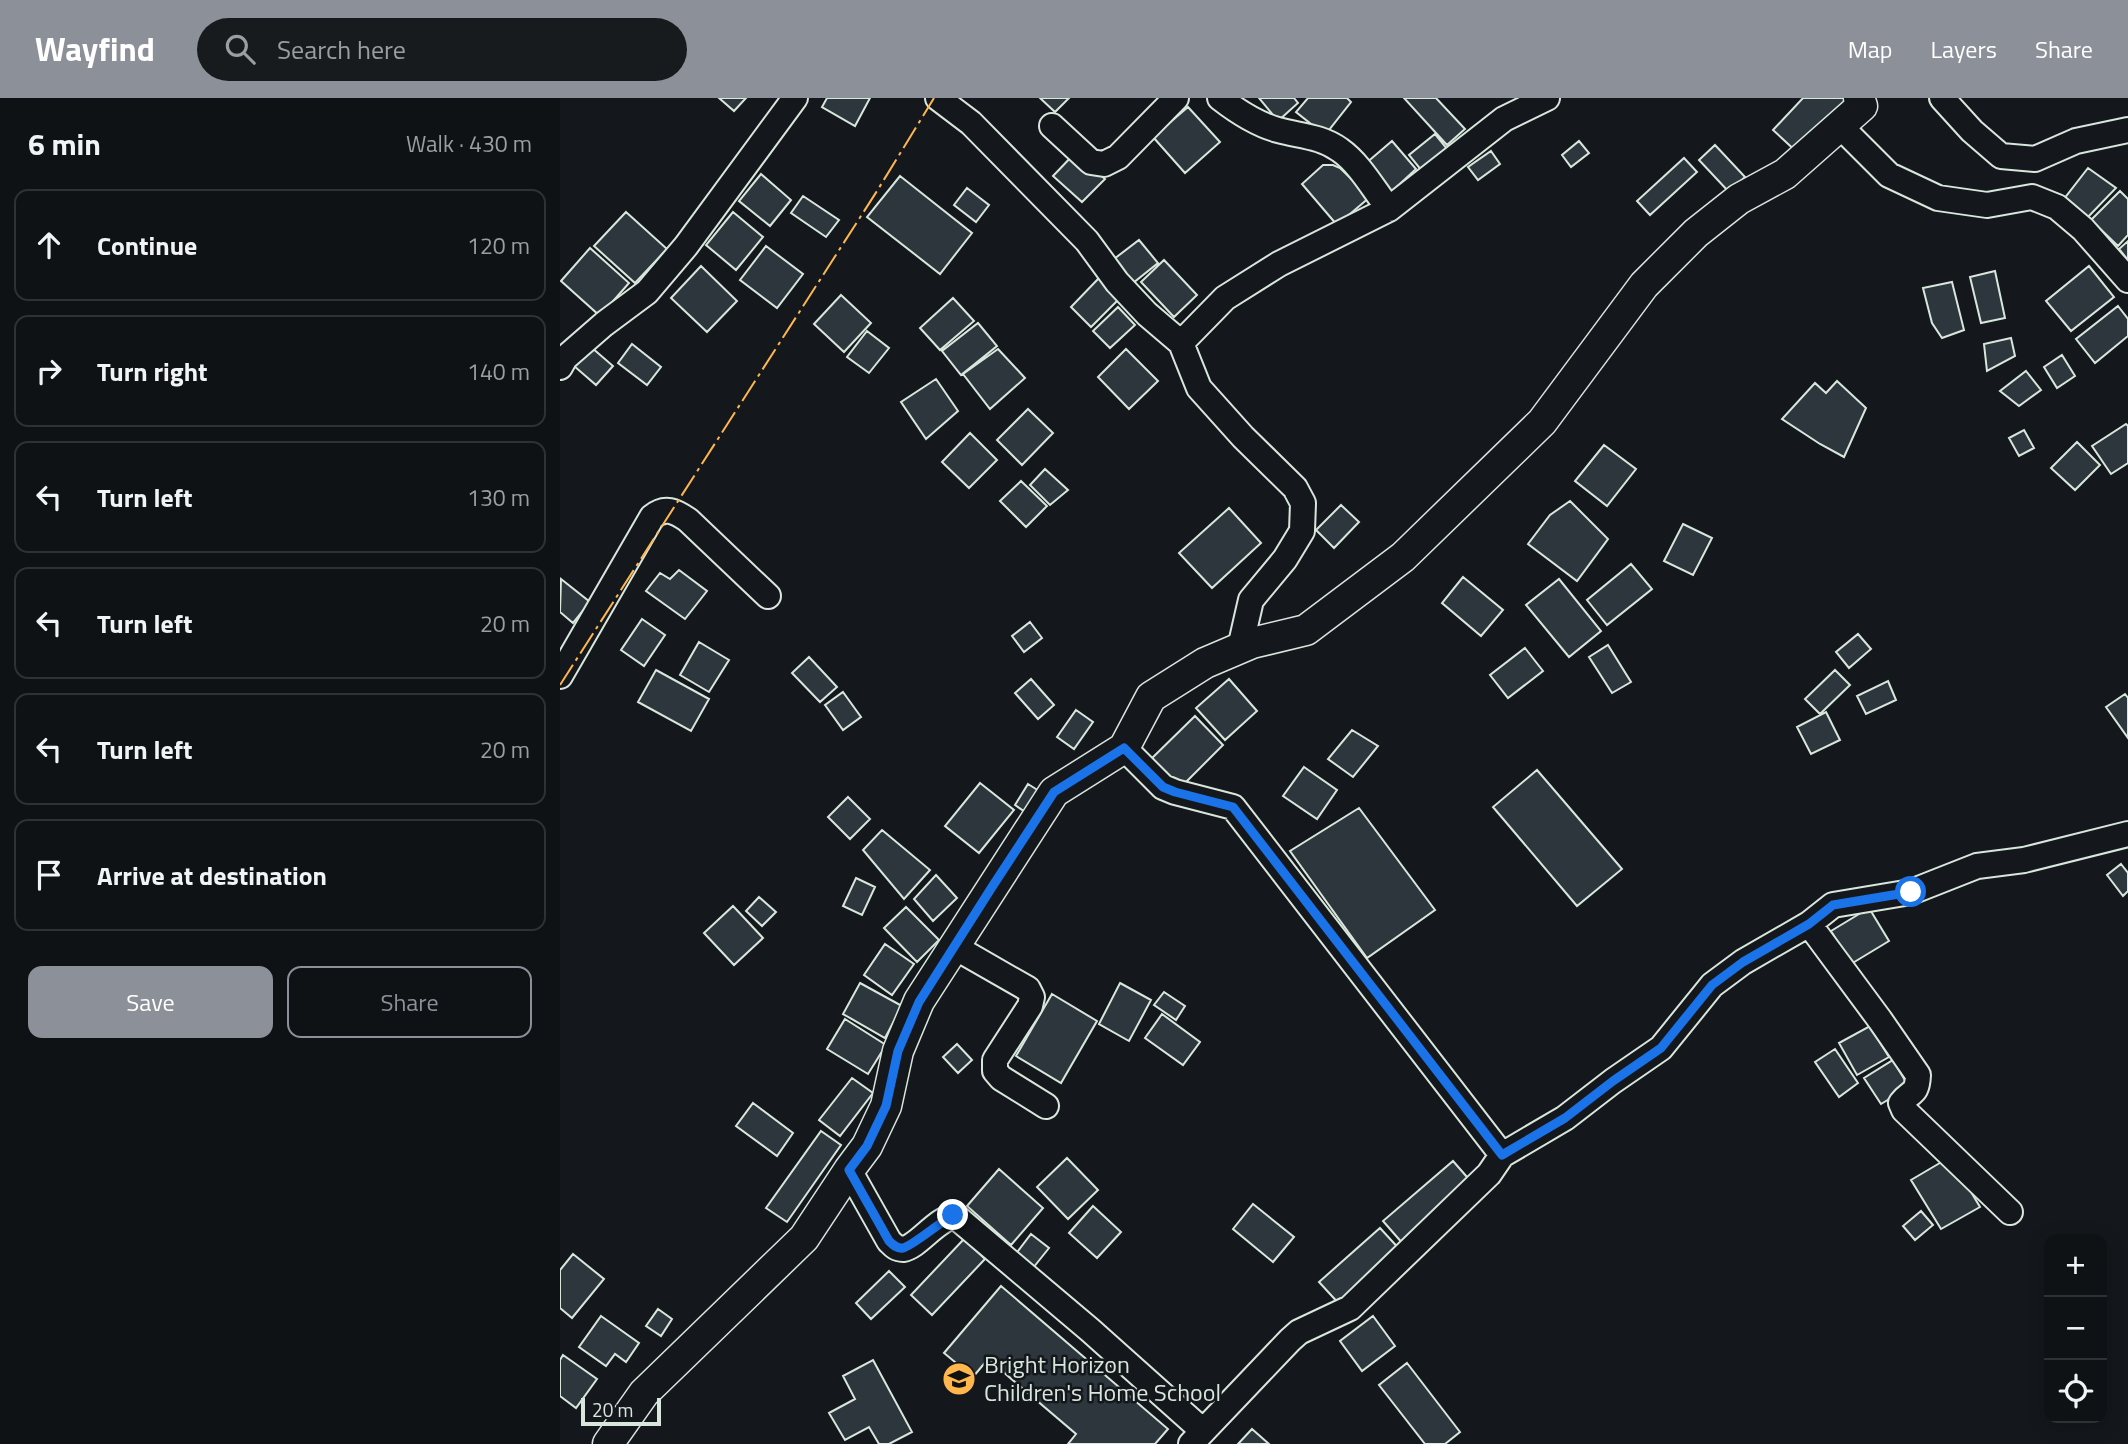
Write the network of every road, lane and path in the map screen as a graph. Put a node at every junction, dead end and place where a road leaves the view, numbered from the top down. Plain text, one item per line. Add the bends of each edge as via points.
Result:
1 (795, 98) edge
2 (938, 98) edge
3 (1176, 98) edge
4 (1220, 98) edge
5 (1547, 98) edge
6 (1942, 98) edge
7 (1865, 101) edge
8 (1052, 126) dead end
9 (1841, 127) junction
10 (2128, 130) edge
11 (1389, 209) junction
12 (2128, 281) edge
13 (1181, 342) junction
14 (560, 367) edge
15 (768, 596) dead end
16 (1246, 645) junction
17 (560, 676) edge
18 (1124, 748) junction
19 (2128, 834) edge
20 (1809, 924) junction
21 (953, 946) junction
22 (1046, 1106) dead end
23 (1502, 1155) junction
24 (849, 1170) junction
25 (2010, 1212) dead end
26 (1197, 1438) edge
27 (608, 1444) edge

1 - 14 street via 655,283
2 - 13 street via 971,123 1087,242 1147,314
3 - 8 street via 1118,157 1104,164 1091,162
4 - 11 street via 1245,117 1275,130 1321,139 1342,151
5 - 11 street via 1504,119
6 - 10 street via 2001,156 2035,159 2076,141
7 - 9 street
9 - 12 street via 1889,175 1938,198 1987,205 2032,197 2057,207 2083,229
9 - 16 street via 1785,174 1739,199 1696,233 1644,285 1542,422 1403,557 1306,630
11 - 13 street via 1279,264 1225,298
13 - 16 street via 1199,387 1295,488 1303,503 1302,531 1251,600
15 - 17 street via 688,520 677,512 659,512
16 - 18 street via 1205,663 1150,697
18 - 21 street via 1054,792
18 - 23 street via 1163,787 1233,807
19 - 20 street via 2024,860 1977,866 1911,892 1833,905
20 - 23 street via 1712,985 1661,1048 1565,1118
20 - 25 street via 1918,1075 1913,1094 1901,1103 1904,1110
21 - 22 street via 1028,989 1030,1006 995,1060 995,1071
21 - 24 street via 919,1002 898,1051 886,1106 867,1146
23 - 26 street via 1489,1174 1350,1308 1299,1332
24 - 26 street via 895,1247 908,1247 955,1216 1090,1330
24 - 27 street via 804,1238 644,1393

